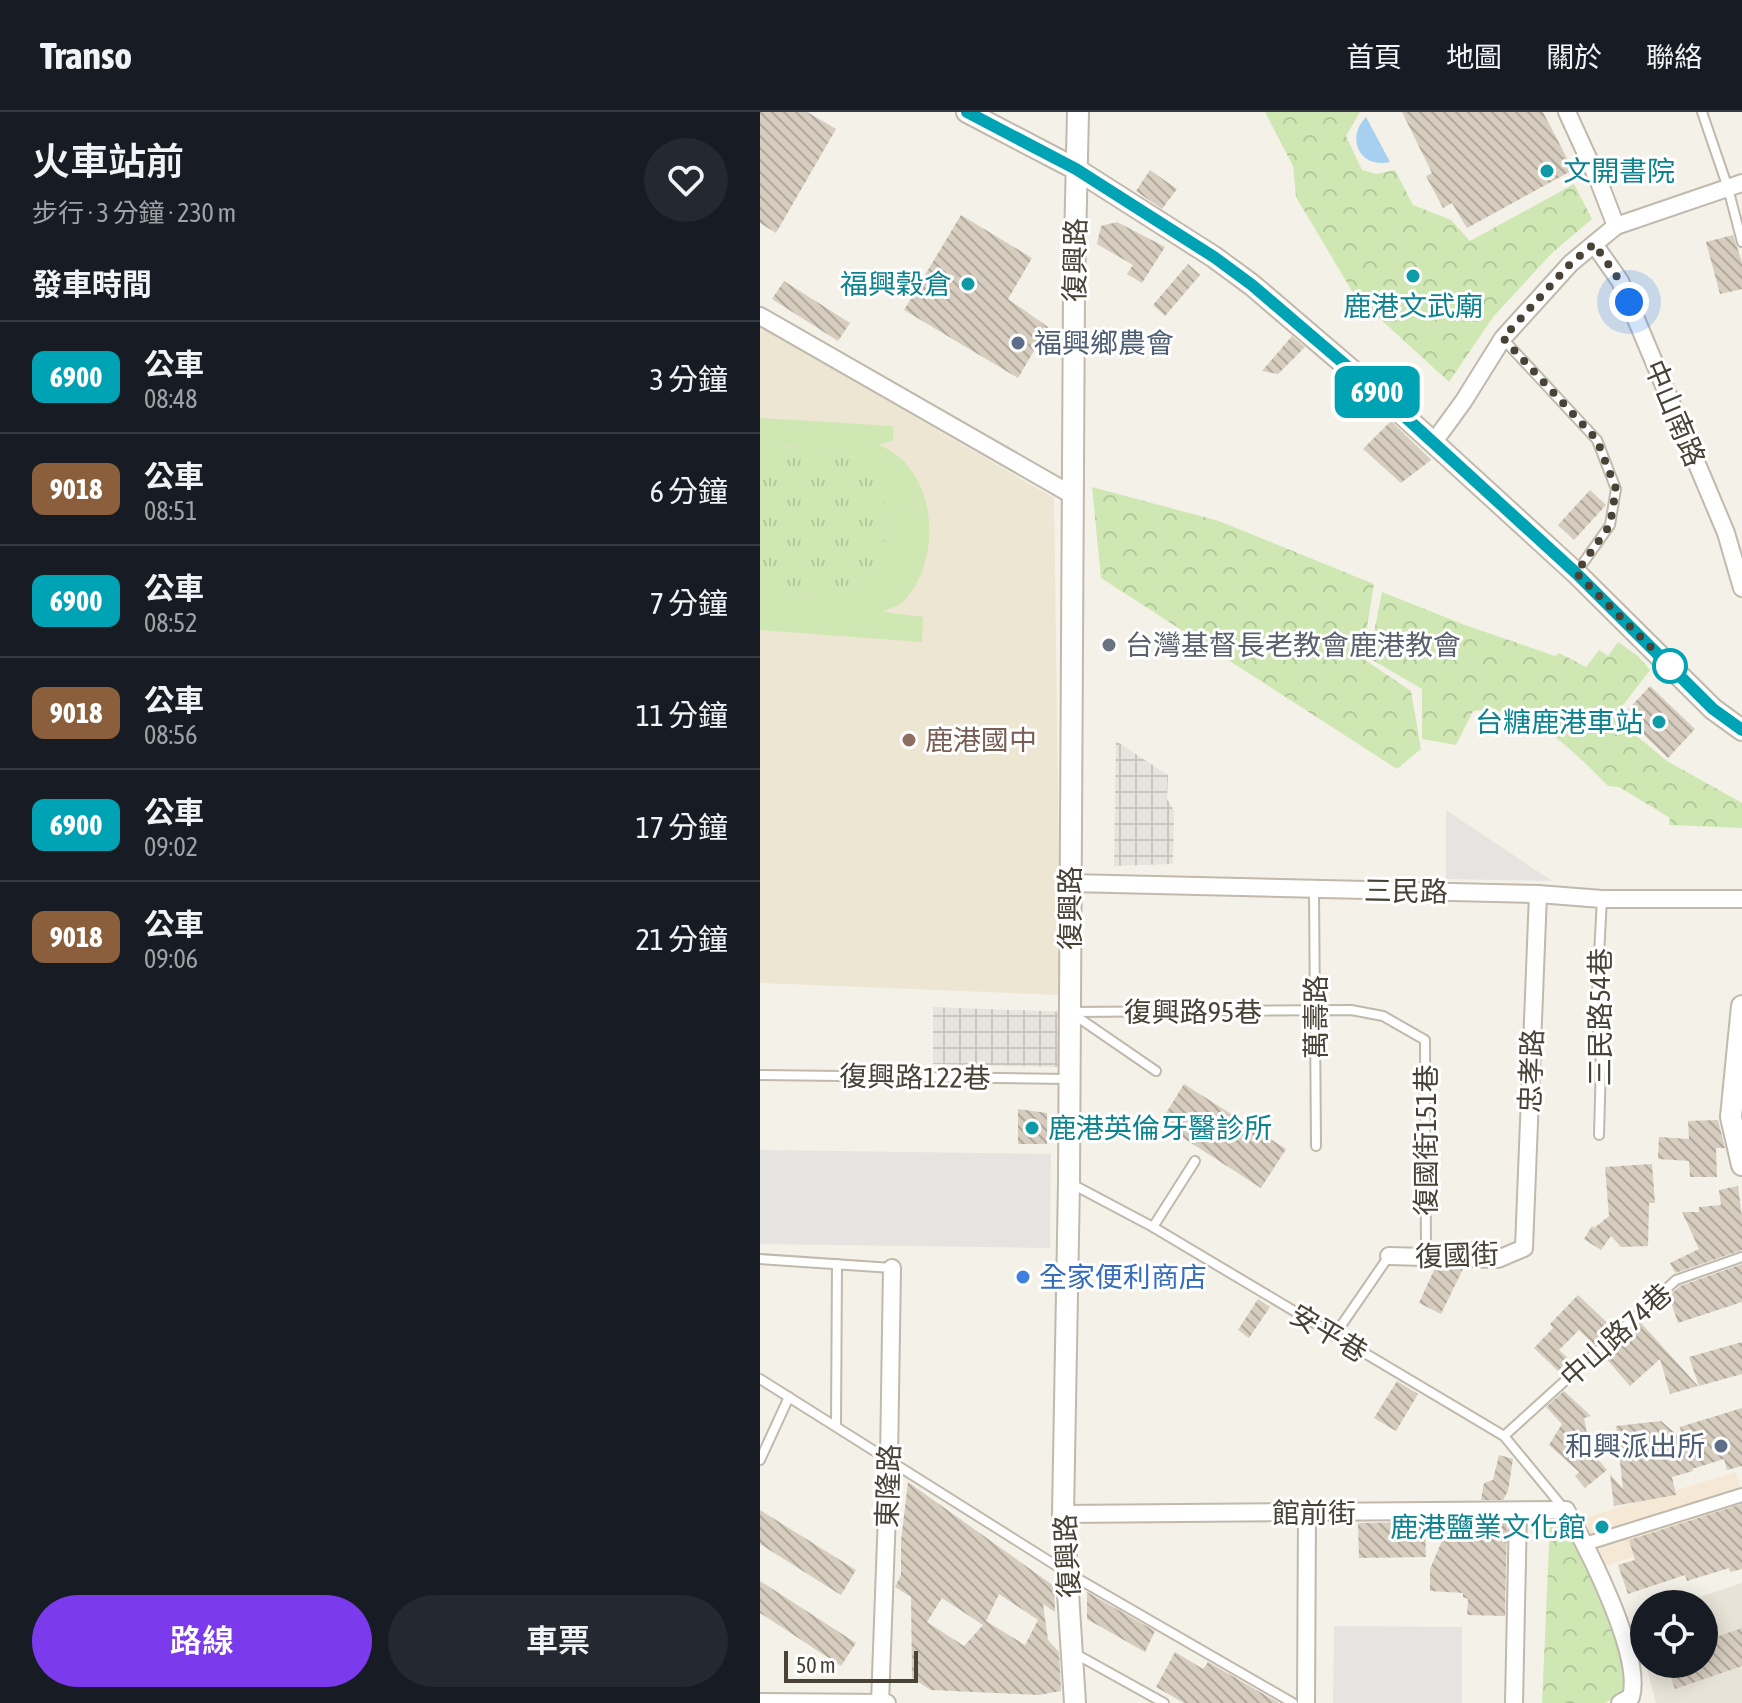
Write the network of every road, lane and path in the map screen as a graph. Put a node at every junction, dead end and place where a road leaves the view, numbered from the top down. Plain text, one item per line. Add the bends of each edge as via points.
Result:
1 (967, 112) edge
2 (1078, 112) edge
3 (1567, 112) edge
4 (1702, 112) edge
5 (1076, 169) junction
6 (1735, 185) edge
7 (1616, 226) junction
8 (1742, 242) edge
9 (1594, 244) junction
10 (760, 316) edge
11 (1503, 338) junction
12 (1433, 443) junction
13 (1074, 496) junction
14 (1576, 573) junction
15 (1742, 588) edge
16 (1742, 730) edge
17 (1070, 883) junction
18 (1314, 889) junction
19 (1538, 894) junction
20 (1602, 899) junction
21 (1742, 899) edge
22 (1742, 1006) edge
23 (1069, 1012) junction
24 (1317, 1012) junction
25 (1156, 1071) dead end
26 (760, 1075) edge
27 (1069, 1079) junction
28 (1599, 1135) dead end
29 (1316, 1146) dead end
30 (1195, 1161) dead end
31 (1742, 1165) edge
32 (1069, 1182) junction
33 (1153, 1227) junction
34 (1524, 1248) joint
35 (1389, 1256) joint
36 (1742, 1257) edge
37 (760, 1259) edge
38 (1426, 1259) junction
39 (837, 1264) junction
40 (892, 1268) joint
41 (1334, 1336) junction
42 (760, 1379) edge
43 (789, 1397) junction
44 (836, 1426) junction
45 (1504, 1436) junction
46 (889, 1459) junction
47 (760, 1460) edge
48 (1742, 1495) edge
49 (1566, 1510) junction
50 (1518, 1511) junction
51 (1063, 1514) junction
52 (1307, 1514) junction
53 (1585, 1544) junction
54 (1068, 1573) junction
55 (1073, 1652) junction
56 (760, 1702) edge
57 (880, 1703) edge
58 (887, 1703) edge
59 (1075, 1703) edge
60 (1164, 1703) edge
61 (1293, 1703) edge
62 (1306, 1703) edge
63 (1514, 1703) edge
64 (1620, 1703) edge

1 - 5 street
2 - 5 street, 復興路
3 - 7 street
4 - 6 lane
5 - 12 street via 1252,285
5 - 13 street, 復興路
6 - 7 street
6 - 8 lane
7 - 9 street
9 - 11 street
9 - 15 street, 中山南路 via 1620,281 1726,533
10 - 13 street
11 - 12 street
11 - 14 lane via 1597,440 1616,489 1610,525
12 - 14 street
13 - 17 street, 復興路
14 - 16 street via 1713,709
17 - 18 street, 三民路
17 - 23 street, 復興路
18 - 19 street, 三民路
18 - 24 lane, 萬壽路
19 - 20 street, 三民路
19 - 34 street, 忠孝路
20 - 21 street, 三民路
20 - 28 lane, 三民路54巷 via 1596,1010
22 - 31 street via 1731,1117
23 - 24 lane, 復興路95巷
23 - 25 lane
23 - 27 street, 復興路
24 - 29 lane, 萬壽路
24 - 38 lane, 復國街151巷 via 1351,1010 1383,1016 1425,1040
26 - 27 lane, 復興路122巷
27 - 32 street, 復興路
30 - 33 lane
32 - 33 lane, 安平巷
32 - 51 street, 復興路
33 - 41 lane, 安平巷
34 - 38 street, 復國街 via 1498,1259
35 - 38 street, 復國街
35 - 41 lane
36 - 45 lane, 中山路74巷 via 1676,1280
37 - 39 lane
39 - 40 lane
39 - 44 lane
40 - 46 street, 東隆路
41 - 45 lane, 安平巷
42 - 43 lane
43 - 44 lane
43 - 47 lane
44 - 46 lane
45 - 49 lane, 安平巷
46 - 54 lane
46 - 57 street, 東隆路
48 - 53 street
49 - 50 street, 館前街
49 - 53 street
50 - 52 street, 館前街
50 - 63 street
51 - 52 street, 館前街
51 - 54 street, 復興路
52 - 62 street
53 - 64 street via 1629,1652 1635,1685 1631,1697
54 - 55 street, 復興路
54 - 61 lane
55 - 59 street, 復興路
55 - 60 lane
56 - 57 street
57 - 58 street

